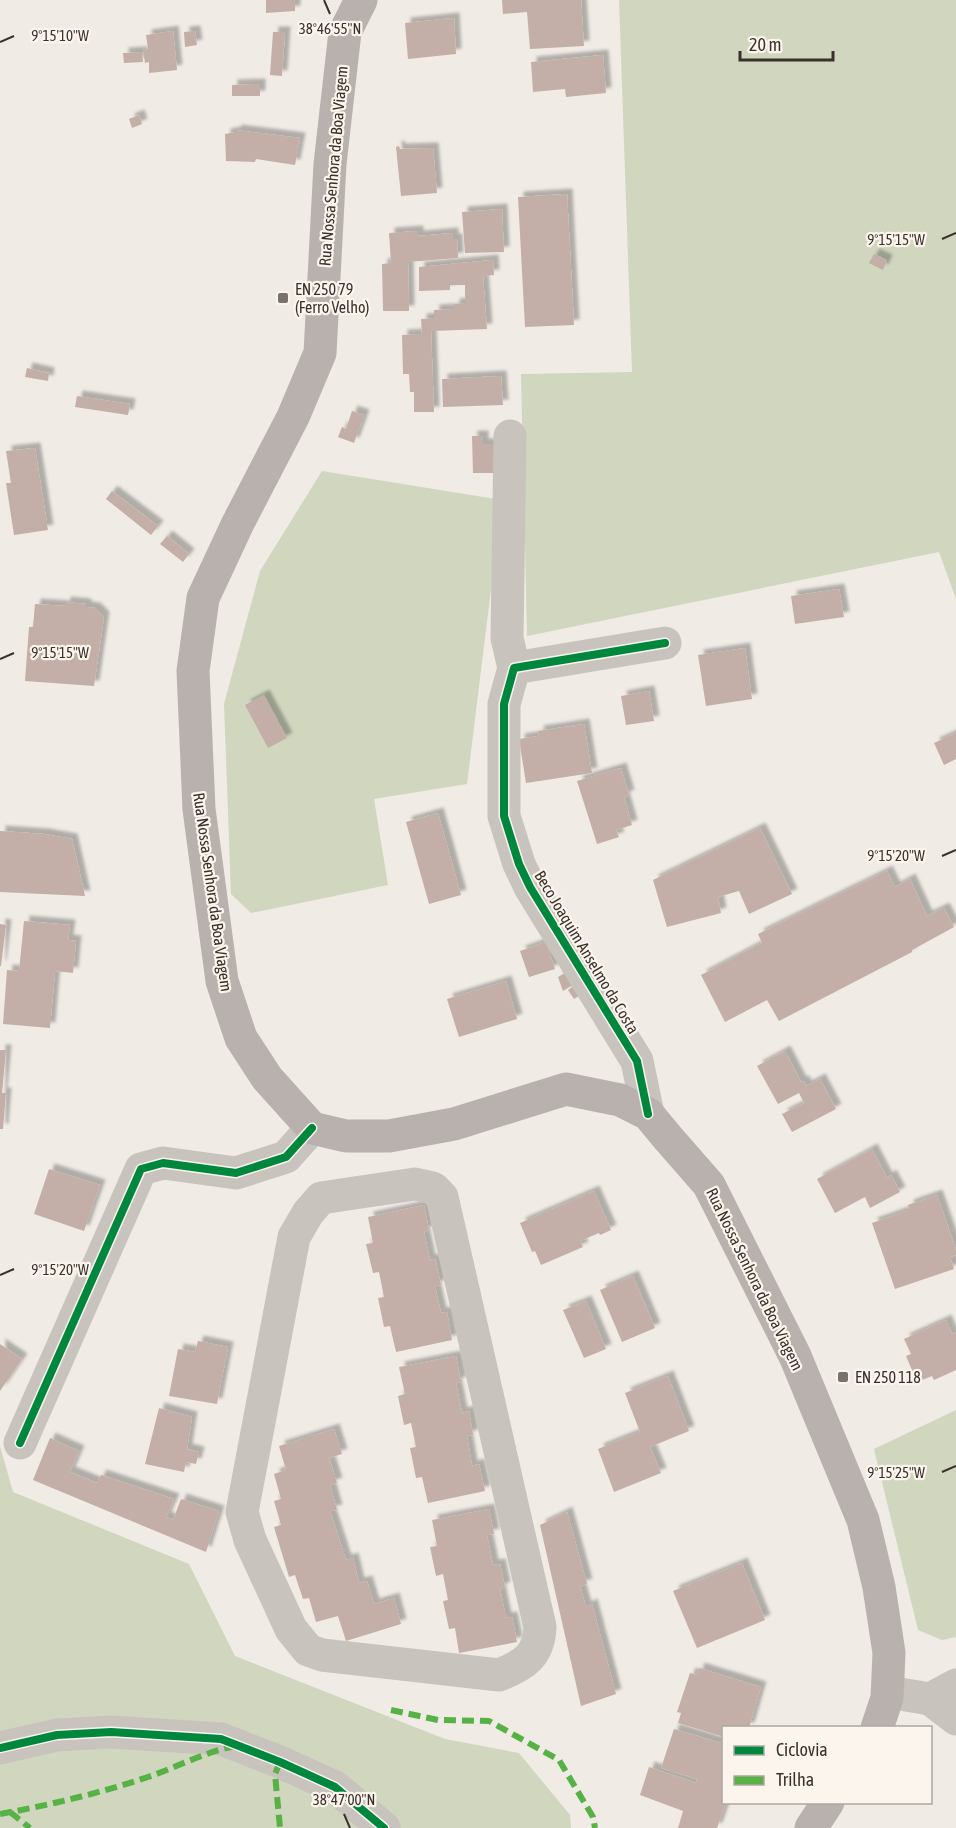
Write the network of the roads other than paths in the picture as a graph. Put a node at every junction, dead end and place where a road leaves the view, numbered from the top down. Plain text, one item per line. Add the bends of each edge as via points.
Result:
1 (361, 0) edge
2 (510, 436) dead end
3 (665, 643) dead end
4 (514, 668) junction
5 (648, 1114) junction
6 (312, 1128) junction
7 (321, 1198) joint
8 (20, 1443) dead end
9 (888, 1692) junction
10 (943, 1692) edge
11 (956, 1719) edge
12 (878, 1726) edge
13 (0, 1748) edge
14 (827, 1804) edge
15 (384, 1828) edge
16 (811, 1828) edge

1 - 6 main road, Rua Nossa Senhora da Boa Viagem via 345,32 331,153 320,353 293,417 203,598 193,671 199,809 222,981 241,1038 267,1078
2 - 4 street via 507,638
3 - 4 street
4 - 5 street, Beco Joaquim Anselmo da Costa via 504,704 504,816 530,887 637,1061
5 - 6 main road, Rua Nossa Senhora da Boa Viagem via 620,1100 566,1089 454,1124 389,1136 346,1136
5 - 9 main road, Rua Nossa Senhora da Boa Viagem via 709,1185 795,1356 864,1520 889,1653
6 - 8 street via 286,1157 236,1173 162,1163 141,1169
7 - 7 street via 294,1237 242,1512 250,1540 291,1629 308,1650 322,1655 499,1675 519,1667 532,1656 540,1627 442,1197 433,1188 415,1184
9 - 10 street
9 - 12 main road, Rua Nossa Senhora da Boa Viagem
10 - 11 street
13 - 15 street via 57,1735 111,1732 221,1739 335,1787
14 - 16 main road

